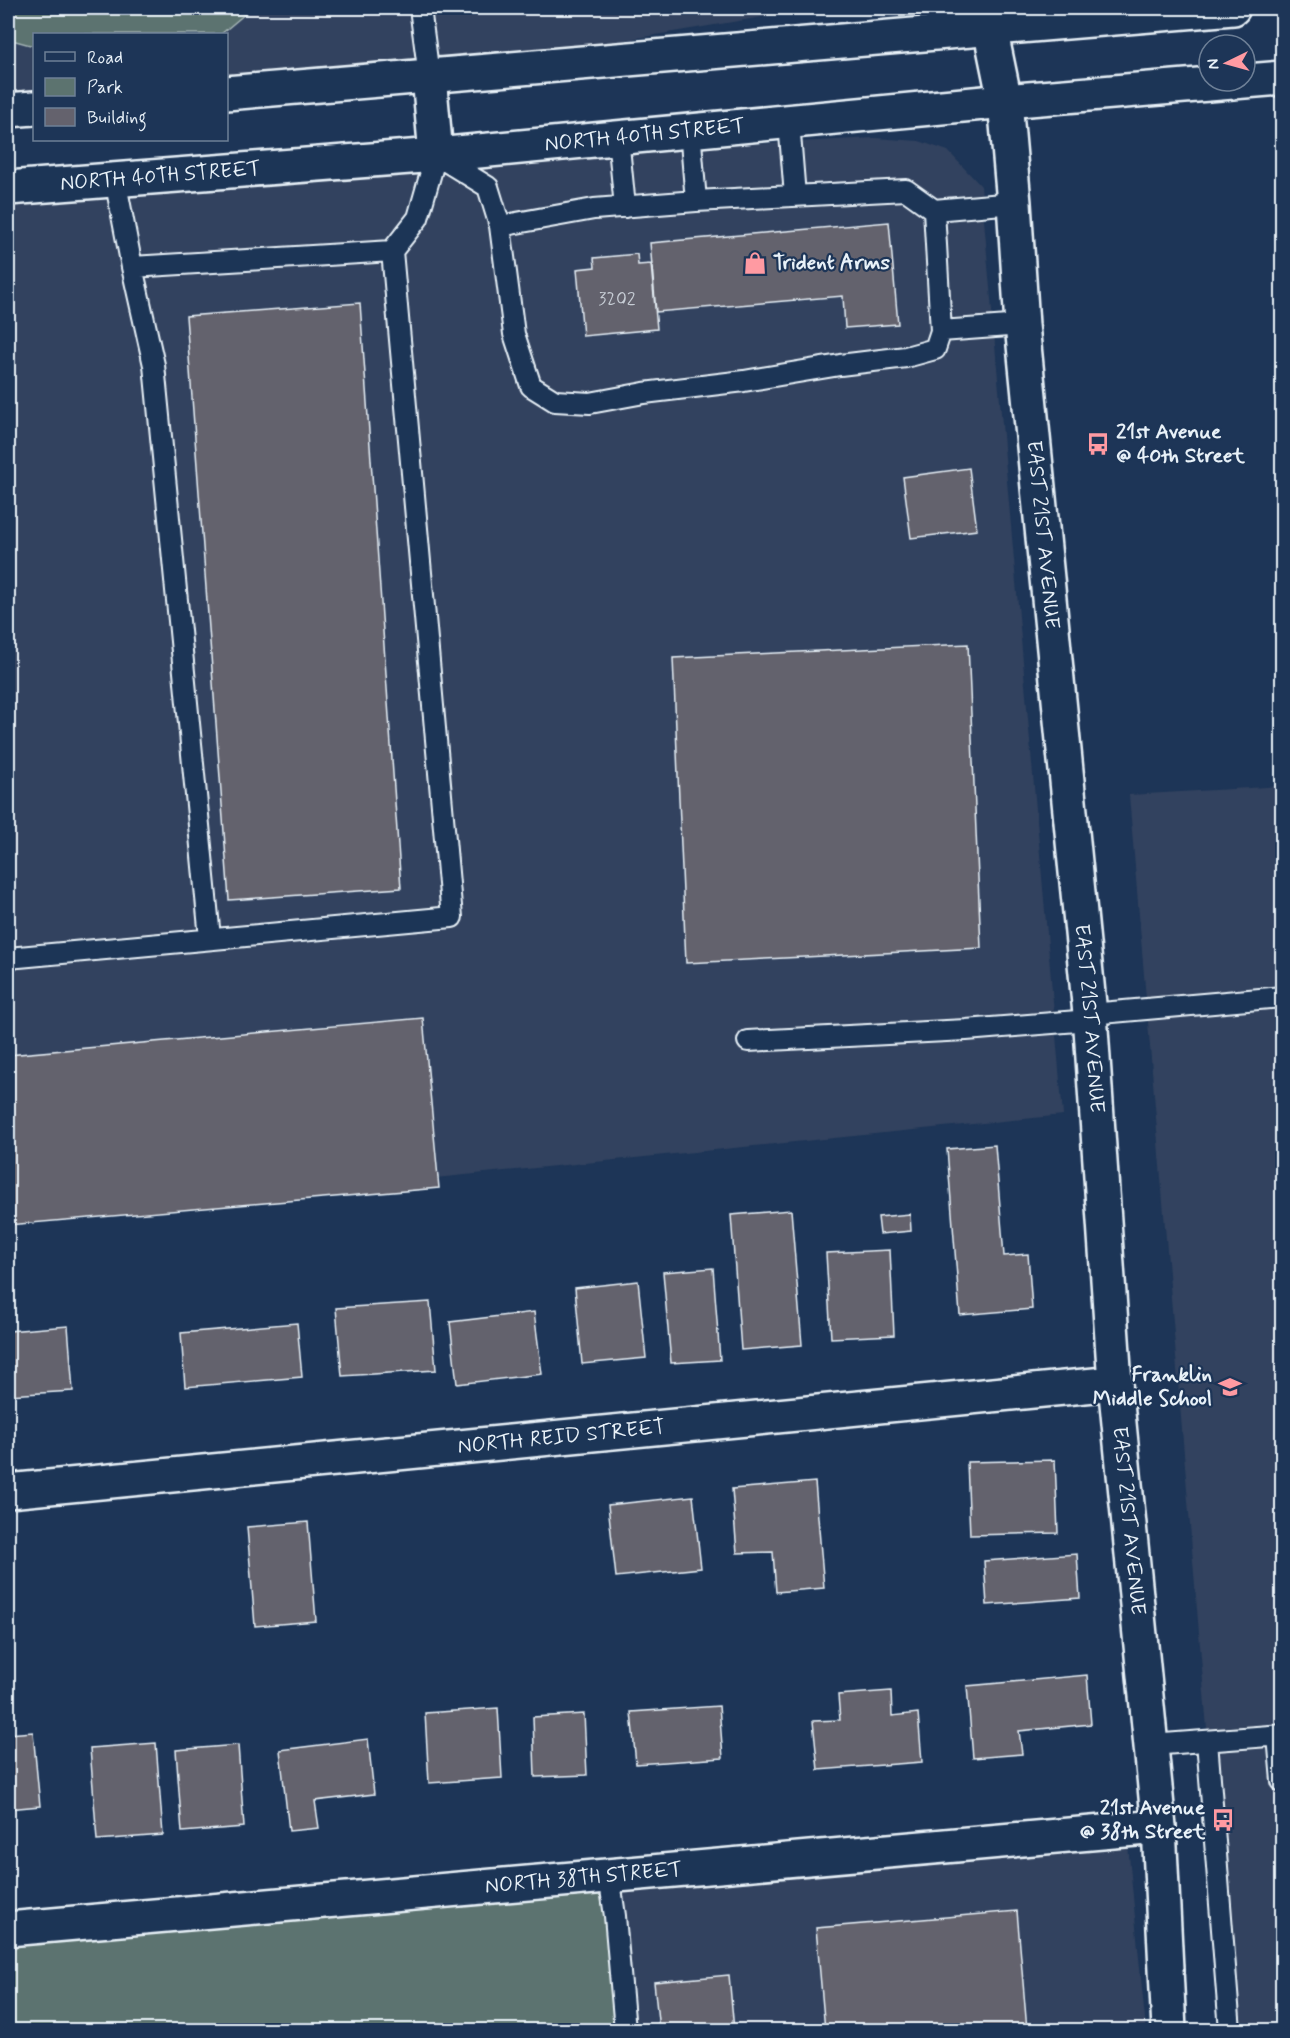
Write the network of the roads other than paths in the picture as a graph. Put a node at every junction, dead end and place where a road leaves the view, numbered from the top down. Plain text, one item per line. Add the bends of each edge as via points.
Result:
1 (420, 8) edge
2 (1216, 8) edge
3 (989, 18) edge
4 (429, 76) junction
5 (1282, 78) edge
6 (228, 93) edge
7 (1005, 101) junction
8 (33, 108) edge
9 (8, 110) edge
10 (789, 122) junction
11 (690, 130) junction
12 (618, 137) junction
13 (436, 155) junction
14 (115, 178) junction
15 (8, 188) edge
16 (795, 196) junction
17 (696, 201) junction
18 (1014, 203) junction
19 (625, 207) junction
20 (934, 210) junction
21 (500, 226) junction
22 (392, 251) junction
23 (132, 267) junction
24 (1022, 325) junction
25 (941, 331) junction
26 (210, 938) junction
27 (8, 958) edge
28 (1282, 997) edge
29 (1090, 1017) junction
30 (748, 1041) dead end
31 (1115, 1383) junction
32 (8, 1491) edge
33 (1280, 1736) edge
34 (1207, 1741) junction
35 (1151, 1745) junction
36 (1282, 1781) edge
37 (1158, 1827) junction
38 (609, 1875) junction
39 (8, 1929) edge
40 (625, 2031) edge
41 (1169, 2031) edge
42 (1230, 2031) edge

1 - 4 lane
2 - 3 street
3 - 4 street
3 - 7 street, EAST 21ST AVENUE
4 - 6 street
4 - 13 street
5 - 7 street, NORTH 40TH STREET
7 - 10 street, NORTH 40TH STREET
7 - 18 street, EAST 21ST AVENUE
8 - 9 street
10 - 11 street, NORTH 40TH STREET
10 - 16 lane
11 - 12 street, NORTH 40TH STREET
11 - 17 lane
12 - 13 street, NORTH 40TH STREET
12 - 19 lane
13 - 14 street, NORTH 40TH STREET
13 - 21 lane via 488,187
13 - 22 lane via 418,218
14 - 15 street, NORTH 40TH STREET
14 - 23 lane
16 - 17 lane
16 - 20 lane via 906,190
17 - 19 lane
18 - 20 lane
18 - 24 street, EAST 21ST AVENUE
19 - 21 lane
20 - 25 lane
21 - 25 lane via 514,334 531,386 555,401 590,403 906,357 935,349
22 - 23 lane
22 - 26 lane via 452,917
23 - 26 lane via 154,365
24 - 25 lane
24 - 29 street, EAST 21ST AVENUE
26 - 27 lane
28 - 29 lane
29 - 30 lane via 966,1030
29 - 31 street, EAST 21ST AVENUE
31 - 32 street, NORTH REID STREET
31 - 35 street, EAST 21ST AVENUE
33 - 34 lane
33 - 36 lane
34 - 35 lane
34 - 42 lane
35 - 37 street, EAST 21ST AVENUE
37 - 38 street, NORTH 38TH STREET
37 - 41 street, EAST 21ST AVENUE
38 - 39 street, NORTH 38TH STREET
38 - 40 lane

